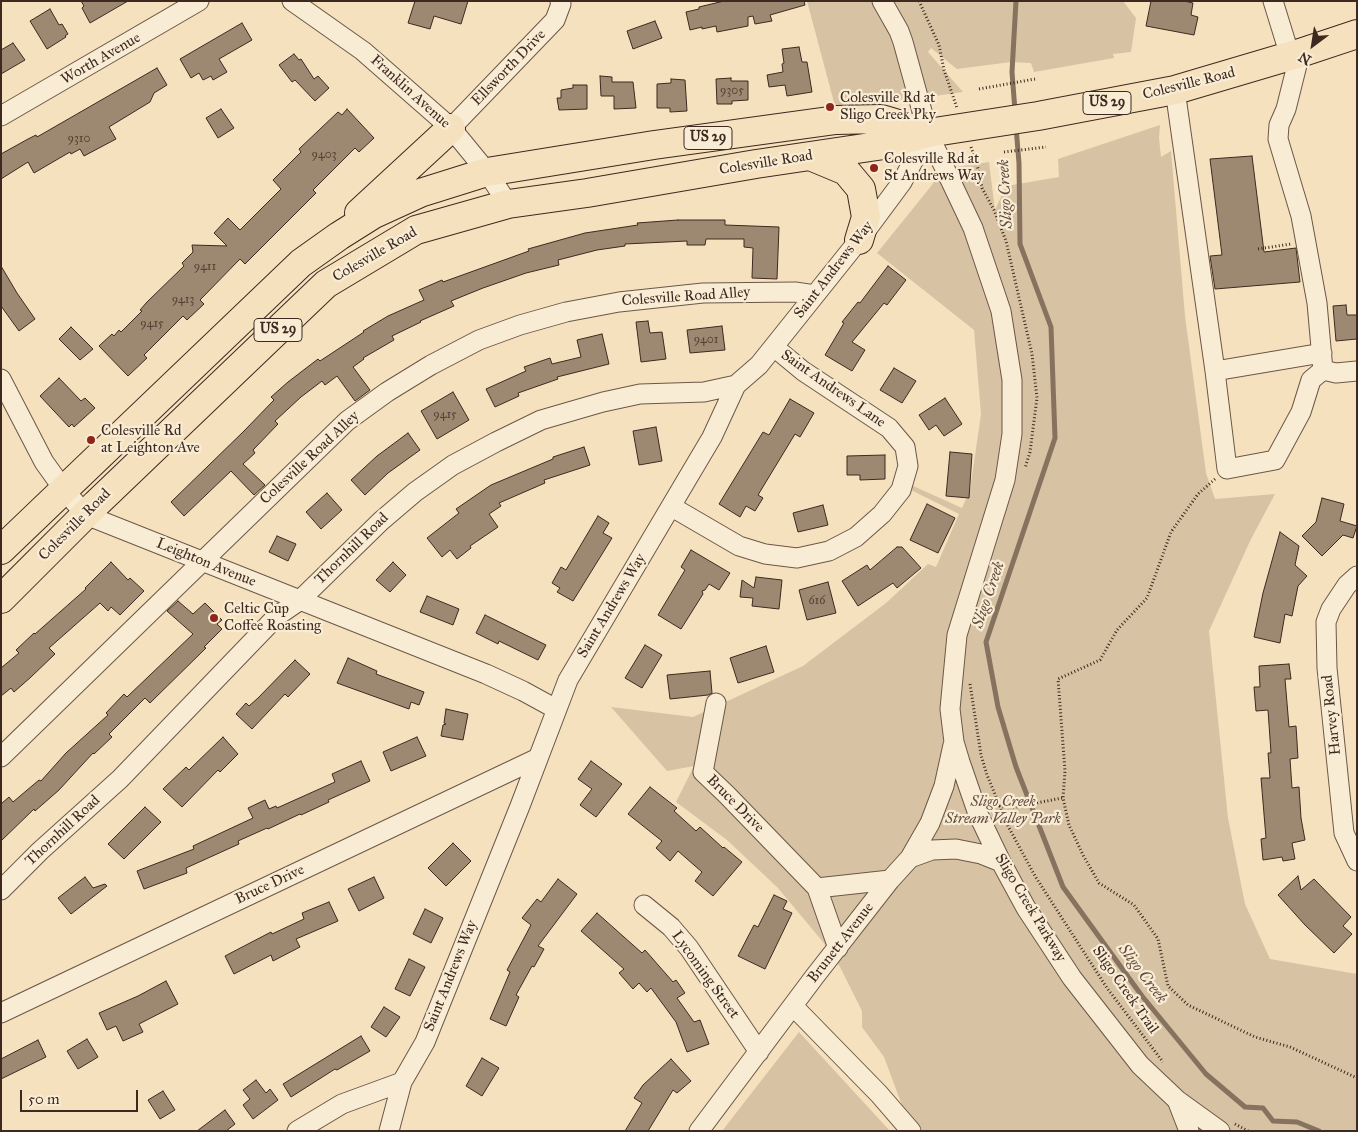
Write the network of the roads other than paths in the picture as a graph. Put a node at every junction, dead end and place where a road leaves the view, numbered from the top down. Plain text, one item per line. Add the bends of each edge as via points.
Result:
1 (199, 1) edge
2 (292, 1) edge
3 (882, 1) edge
4 (1273, 1) edge
5 (560, 3) edge
6 (1357, 34) edge
7 (1295, 55) junction
8 (1175, 90) junction
9 (1, 116) edge
10 (451, 128) junction
11 (928, 133) junction
12 (808, 156) junction
13 (487, 172) junction
14 (508, 204) junction
15 (339, 236) junction
16 (858, 240) junction
17 (815, 295) junction
18 (774, 347) junction
19 (1327, 366) junction
20 (1215, 371) junction
21 (1357, 371) edge
22 (1, 379) edge
23 (736, 385) junction
24 (64, 490) junction
25 (672, 507) junction
26 (86, 515) junction
27 (1, 550) edge
28 (203, 562) junction
29 (1357, 576) edge
30 (1, 599) edge
31 (299, 601) junction
32 (716, 703) dead end
33 (556, 709) junction
34 (954, 742) junction
35 (1, 757) edge
36 (538, 758) junction
37 (910, 858) junction
38 (1357, 861) edge
39 (1001, 862) junction
40 (890, 880) junction
41 (816, 888) junction
42 (1, 890) edge
43 (644, 905) dead end
44 (838, 948) junction
45 (793, 1006) junction
46 (1, 1013) edge
47 (759, 1052) junction
48 (402, 1082) junction
49 (1177, 1100) junction
50 (1227, 1127) edge
51 (297, 1131) edge
52 (389, 1131) edge
53 (699, 1131) edge
54 (911, 1131) edge
55 (1189, 1131) edge

1 - 9 street, Worth Avenue
2 - 10 street, Franklin Avenue via 363,51
3 - 11 street, Sligo Creek Parkway via 903,42
4 - 7 street
5 - 10 street, Ellsworth Drive via 555,20
6 - 7 highway, Colesville Road / US 29
7 - 8 highway, Colesville Road / US 29
7 - 19 street via 1278,139 1300,216
8 - 11 highway, Colesville Road / US 29
8 - 20 street
10 - 13 street, Franklin Avenue
10 - 15 highway via 361,211
11 - 12 highway, Colesville Road / US 29 via 884,145
11 - 13 highway, Colesville Road / US 29 via 881,119 836,120
11 - 16 street, Saint Andrews Way via 902,182
11 - 34 street, Sligo Creek Parkway via 973,228 1001,312 1012,380 1012,434 1005,480 957,635 950,709
12 - 14 highway, Colesville Road / US 29
12 - 16 highway via 846,171 861,189 866,217
13 - 14 street, Franklin Avenue
13 - 15 highway, Colesville Road / US 29 via 420,193 374,214
14 - 26 highway, Colesville Road / US 29 via 416,230 326,284
15 - 24 highway, Colesville Road / US 29 via 301,263
16 - 17 street, Saint Andrews Way
17 - 18 street, Saint Andrews Way
17 - 28 street, Colesville Road Alley via 795,292 703,293 619,302 566,312 479,340 387,392 347,421
18 - 23 street, Saint Andrews Way
18 - 25 street, Saint Andrews Lane via 803,371 888,428 905,447 908,466 901,490 882,514 856,537 829,551 797,558 765,554 739,546
19 - 20 street
19 - 20 street via 1311,380 1301,412 1275,460 1227,469
19 - 21 street
22 - 24 street, Leighton Avenue via 44,462
23 - 25 street, Saint Andrews Way via 712,437
23 - 31 street, Thornhill Road via 704,392 640,394 603,402 541,420 496,442 453,465 415,492 381,520
24 - 26 street, Leighton Avenue
24 - 27 highway, Colesville Road / US 29
25 - 33 street, Saint Andrews Way via 568,680
26 - 28 street, Leighton Avenue
26 - 30 highway, Colesville Road / US 29
28 - 31 street, Leighton Avenue
28 - 35 street, Colesville Road Alley
29 - 38 street, Harvey Road via 1330,609 1326,622 1327,668 1344,833
31 - 33 street, Leighton Avenue via 486,674
31 - 42 street, Thornhill Road via 277,616 120,779
32 - 41 street, Bruce Drive via 702,772
33 - 36 street, Saint Andrews Way
34 - 37 street, Brunett Avenue via 944,786 930,823
34 - 39 street, Sligo Creek Parkway via 968,790
36 - 46 street, Bruce Drive
36 - 48 street, Saint Andrews Way via 424,1042
37 - 39 street via 932,850 956,849
37 - 40 street, Brunett Avenue
39 - 49 street, Sligo Creek Parkway via 1026,908 1072,978 1140,1065
40 - 41 street
40 - 44 street, Brunett Avenue
41 - 44 street, Bruce Drive
43 - 47 street, Lycoming Street via 671,927 689,948
44 - 45 street, Brunett Avenue
45 - 47 street, Brunett Avenue
45 - 54 street
47 - 53 street, Brunett Avenue
48 - 51 street via 342,1104
48 - 52 street, Saint Andrews Way
49 - 50 street, Sligo Creek Parkway
49 - 55 street

